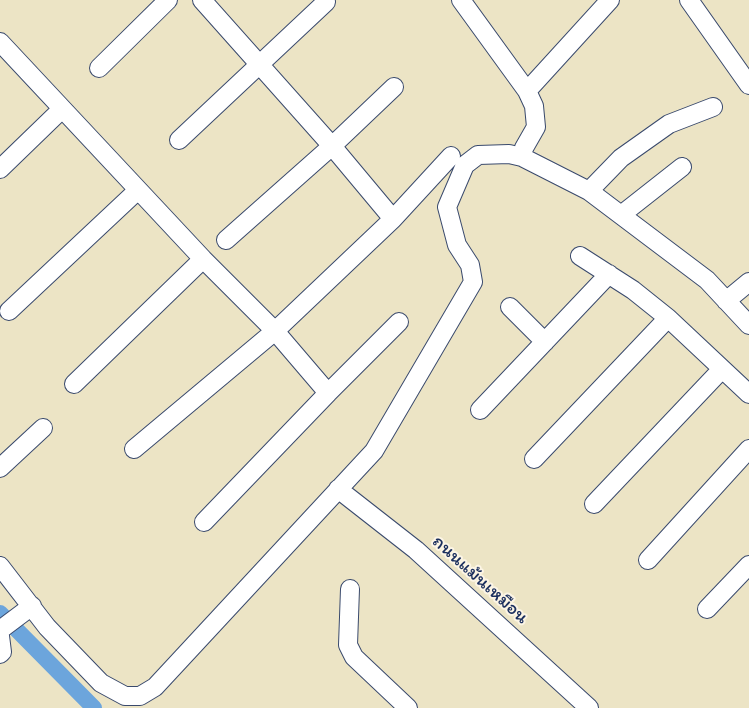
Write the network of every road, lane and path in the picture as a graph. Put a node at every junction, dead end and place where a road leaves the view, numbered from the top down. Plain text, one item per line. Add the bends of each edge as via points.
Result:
1 (168, 0) edge
2 (202, 0) edge
3 (461, 0) edge
4 (689, 0) edge
5 (606, 1) edge
6 (326, 2) dead end
7 (0, 42) edge
8 (260, 64) junction
9 (99, 68) dead end
10 (749, 85) edge
11 (394, 87) dead end
12 (527, 91) junction
13 (713, 107) dead end
14 (62, 109) junction
15 (179, 140) dead end
16 (332, 146) junction
17 (451, 156) dead end
18 (522, 156) junction
19 (682, 167) dead end
20 (0, 168) edge
21 (138, 190) junction
22 (589, 191) junction
23 (621, 215) junction
24 (393, 219) junction
25 (226, 240) dead end
26 (580, 256) dead end
27 (203, 259) junction
28 (609, 274) junction
29 (749, 282) edge
30 (726, 301) junction
31 (510, 307) dead end
32 (9, 311) dead end
33 (668, 318) junction
34 (399, 322) dead end
35 (749, 325) edge
36 (275, 331) junction
37 (545, 342) junction
38 (722, 369) junction
39 (74, 384) dead end
40 (328, 394) junction
41 (749, 394) edge
42 (480, 410) dead end
43 (43, 428) dead end
44 (134, 449) dead end
45 (749, 449) edge
46 (534, 459) dead end
47 (0, 468) edge
48 (338, 489) junction
49 (594, 504) dead end
50 (204, 522) dead end
51 (648, 560) dead end
52 (749, 565) edge
53 (0, 566) edge
54 (350, 589) dead end
55 (707, 609) dead end
56 (25, 611) junction
57 (0, 630) edge
58 (0, 636) edge
59 (0, 654) edge
60 (408, 708) edge
61 (588, 708) edge

1 - 9 street
2 - 8 street
3 - 12 street
4 - 10 street
5 - 12 street
6 - 8 street
7 - 14 street
8 - 15 street
8 - 16 street
11 - 16 street
12 - 18 street via 534,106 536,127
13 - 22 street via 669,124 621,158
14 - 20 street
14 - 21 street
16 - 24 street
16 - 25 street
17 - 24 street
18 - 22 street
18 - 48 street via 478,155 465,165 447,207 457,245 470,265 473,282 374,451
19 - 23 street
21 - 27 street
21 - 32 street
22 - 23 street
23 - 30 street via 707,280
24 - 36 street
26 - 28 street
27 - 36 street
27 - 39 street
28 - 33 street
28 - 37 street
29 - 30 street
30 - 35 street
31 - 37 street
33 - 38 street
33 - 46 street
34 - 40 street
36 - 40 street
36 - 44 street
37 - 42 street
38 - 41 street
38 - 49 street
40 - 50 street
43 - 47 street
45 - 51 street
48 - 56 street via 155,688 140,696 126,696 101,683 47,627
48 - 61 street, ถนนแม้นเหมือน via 416,550
52 - 55 street
53 - 56 street
54 - 60 street via 348,645 354,657
56 - 57 street
58 - 59 street

